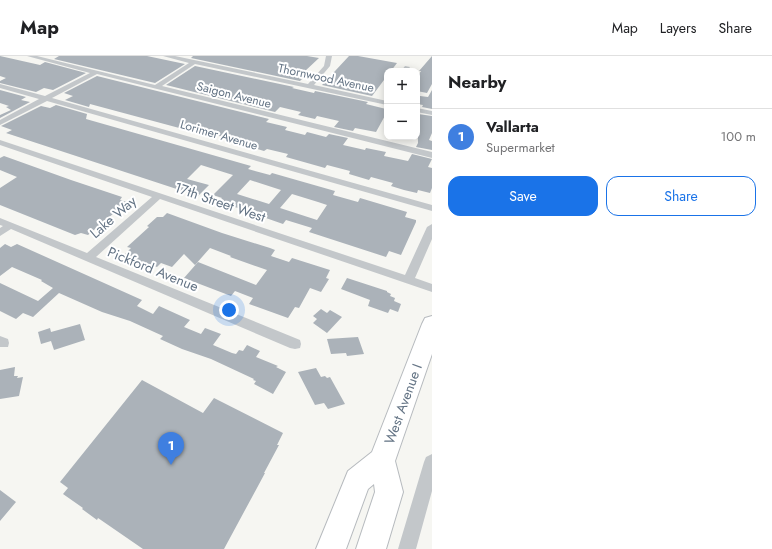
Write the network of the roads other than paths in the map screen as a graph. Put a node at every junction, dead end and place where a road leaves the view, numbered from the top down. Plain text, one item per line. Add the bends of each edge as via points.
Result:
1 (30, 56) edge
2 (166, 56) edge
3 (329, 56) edge
4 (194, 62) junction
5 (95, 73) junction
6 (0, 86) edge
7 (309, 86) junction
8 (156, 87) junction
9 (46, 99) junction
10 (384, 102) edge
11 (420, 111) edge
12 (432, 113) edge
13 (0, 123) edge
14 (0, 142) edge
15 (432, 155) edge
16 (158, 196) junction
17 (432, 208) edge
18 (5, 223) edge
19 (432, 227) edge
20 (0, 232) edge
21 (88, 258) junction
22 (408, 280) junction
23 (432, 288) edge
24 (432, 324) edge
25 (295, 344) dead end
26 (382, 461) junction
27 (432, 462) edge
28 (330, 549) edge
29 (371, 549) edge
30 (407, 549) edge

1 - 5 street, Saigon Avenue
2 - 4 street, Thornwood Avenue
3 - 7 street via 327,66
4 - 7 street, Thornwood Avenue
4 - 8 street
5 - 8 street, Saigon Avenue
5 - 9 street
6 - 9 street, Lorimer Avenue
7 - 10 street, Thornwood Avenue
8 - 15 street, Saigon Avenue
9 - 13 street
9 - 17 street, Lorimer Avenue
11 - 12 street
14 - 16 street, 17th Street West
16 - 21 street, Lake Way
16 - 22 street, 17th Street West
18 - 20 street
18 - 21 street, Pickford Avenue
19 - 22 street
21 - 25 street, Pickford Avenue
22 - 23 street, 17th Street West
24 - 26 main road, West Avenue I
26 - 28 main road, West Avenue I via 358,480
26 - 29 main road, West Avenue I via 390,492
27 - 30 street

